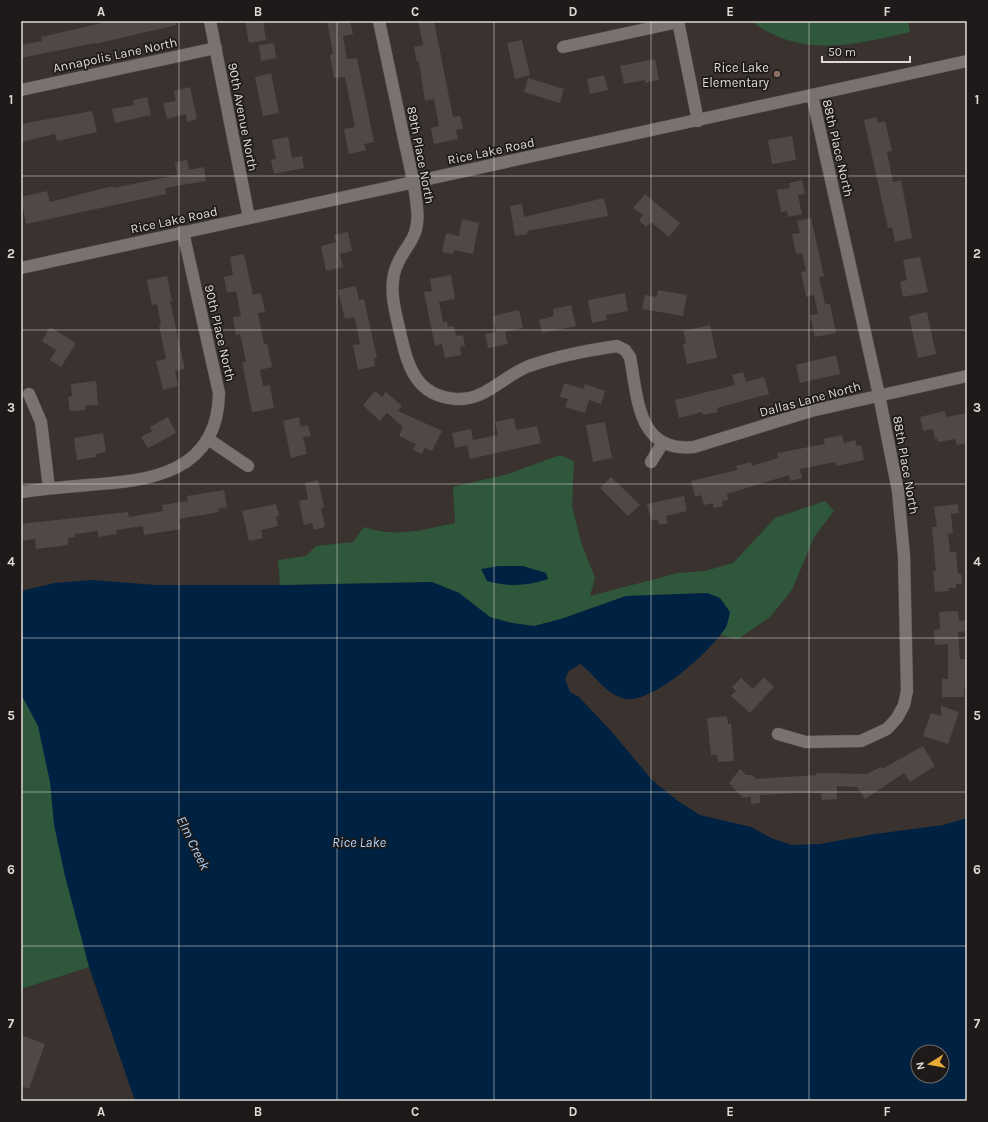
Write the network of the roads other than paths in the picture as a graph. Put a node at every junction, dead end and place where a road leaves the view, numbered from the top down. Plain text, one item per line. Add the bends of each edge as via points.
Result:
1 (210, 21) edge
2 (379, 21) edge
3 (678, 21) edge
4 (562, 47) dead end
5 (216, 48) junction
6 (967, 61) edge
7 (21, 90) edge
8 (812, 95) junction
9 (698, 121) junction
10 (413, 182) junction
11 (249, 218) junction
12 (183, 232) junction
13 (21, 268) edge
14 (967, 376) edge
15 (29, 394) dead end
16 (879, 395) junction
17 (208, 439) junction
18 (662, 444) junction
19 (651, 462) dead end
20 (248, 466) dead end
21 (49, 488) junction
22 (21, 492) edge
23 (778, 734) dead end

1 - 5 street, 90th Avenue North
2 - 10 street, 89th Place North
3 - 4 street
3 - 9 street
5 - 7 street, Annapolis Lane North
5 - 11 street, 90th Avenue North
6 - 8 street, Rice Lake Road
8 - 9 street, Rice Lake Road
8 - 16 street, 88th Place North
9 - 10 street, Rice Lake Road
10 - 11 street, Rice Lake Road
10 - 18 street, 89th Place North via 418,219 416,233 395,272 392,288 407,362 420,383 442,396 467,399 479,395 529,366 617,346 626,350 630,357 643,419
11 - 12 street, Rice Lake Road
12 - 13 street, Rice Lake Road
12 - 17 street, 90th Place North via 219,393 219,409
14 - 16 street, Dallas Lane North
15 - 21 street via 41,422
16 - 18 street, Dallas Lane North via 811,411 694,447 681,448
16 - 23 street, 88th Place North via 903,527 908,674 904,705 887,729 861,741 806,742
17 - 20 street
17 - 21 street, 90th Place North via 188,461 171,471 150,478
18 - 19 street
21 - 22 street, 90th Place North

